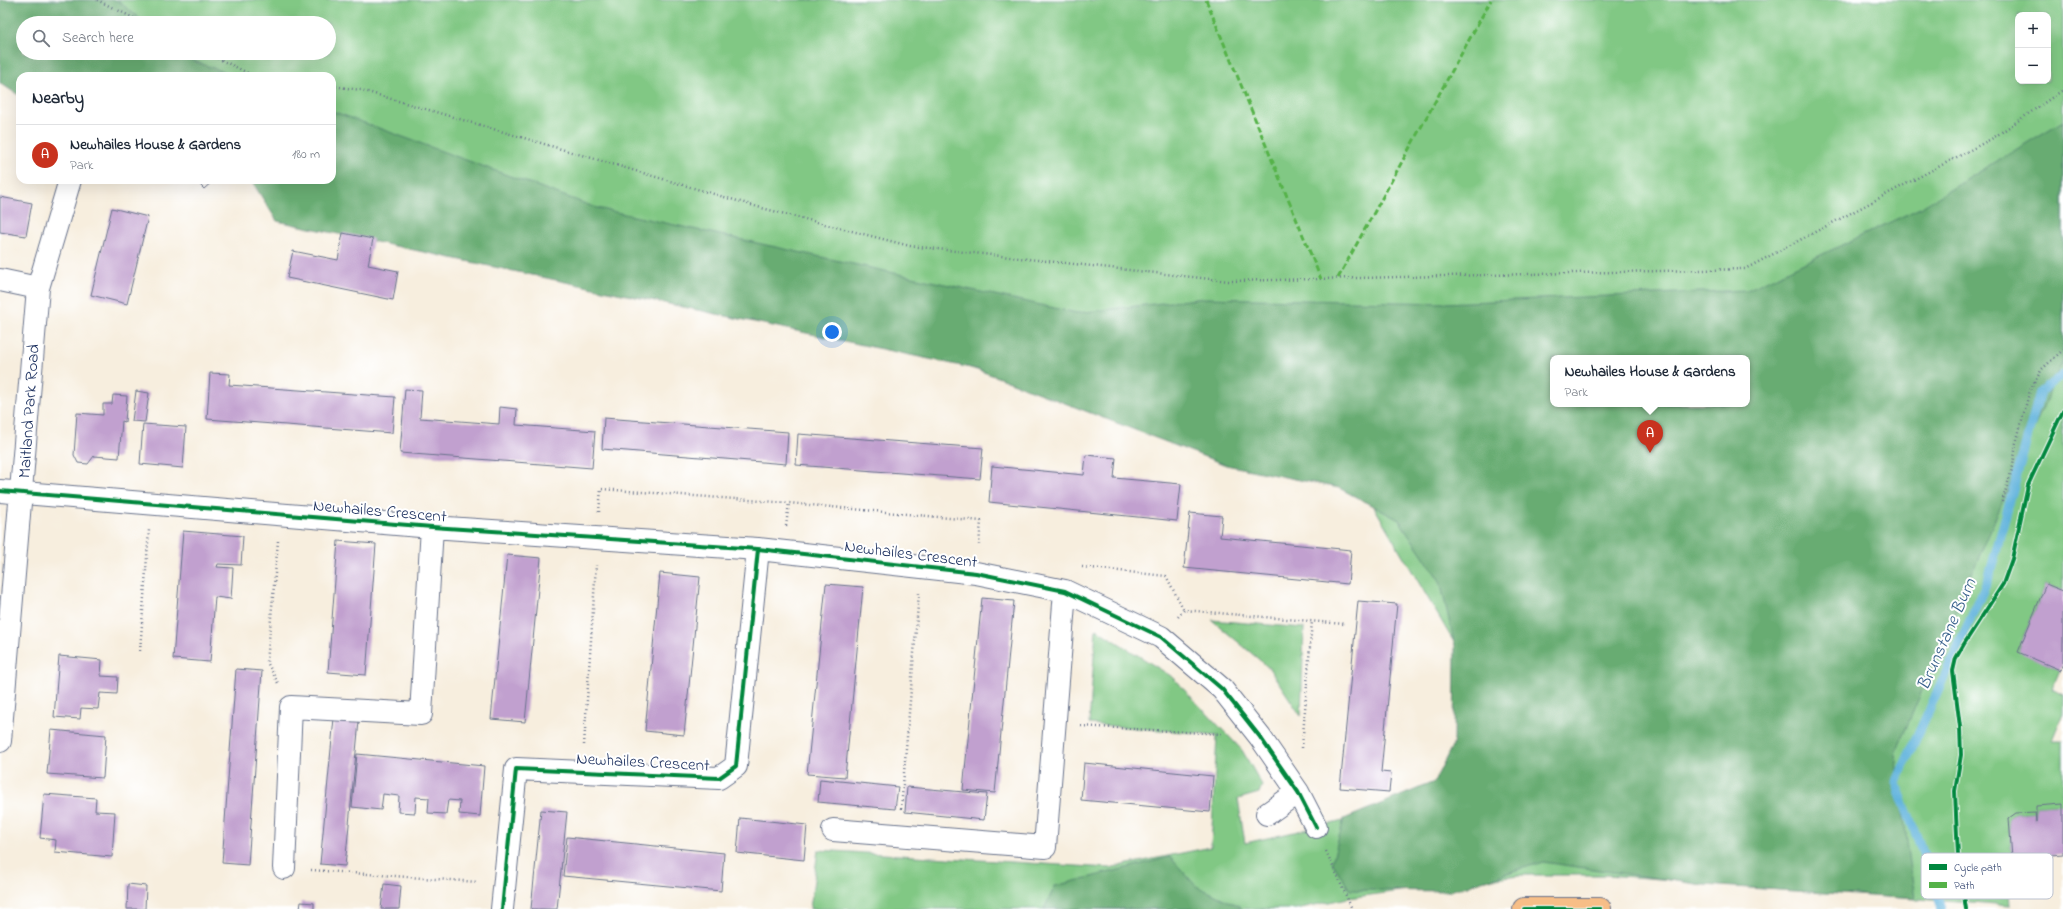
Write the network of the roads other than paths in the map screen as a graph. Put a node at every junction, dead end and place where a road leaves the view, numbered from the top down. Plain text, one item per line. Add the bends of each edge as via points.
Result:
1 (69, 184) edge
2 (0, 280) edge
3 (38, 288) junction
4 (0, 491) edge
5 (22, 493) junction
6 (432, 527) junction
7 (758, 549) junction
8 (1065, 591) junction
9 (0, 741) edge
10 (1298, 792) junction
11 (1267, 814) dead end
12 (1316, 827) road end
13 (833, 830) dead end
14 (284, 868) road end
15 (502, 909) edge
16 (1524, 909) edge
17 (1600, 909) edge

1 - 3 street, Maitland Park Road
2 - 3 street
3 - 5 street, Maitland Park Road
4 - 5 street, Newhailes Crescent
5 - 6 street, Newhailes Crescent
5 - 9 street, Maitland Park Road
6 - 7 street, Newhailes Crescent
6 - 14 street, Newhailes Crescent via 421,714 291,707
7 - 8 street, Newhailes Crescent via 976,573
7 - 15 street, Newhailes Crescent via 736,766 719,778 516,768
8 - 10 street, Newhailes Crescent via 1161,636 1222,689 1260,737
8 - 13 street via 1045,847
10 - 11 street
10 - 12 street, Newhailes Crescent
16 - 17 main road

